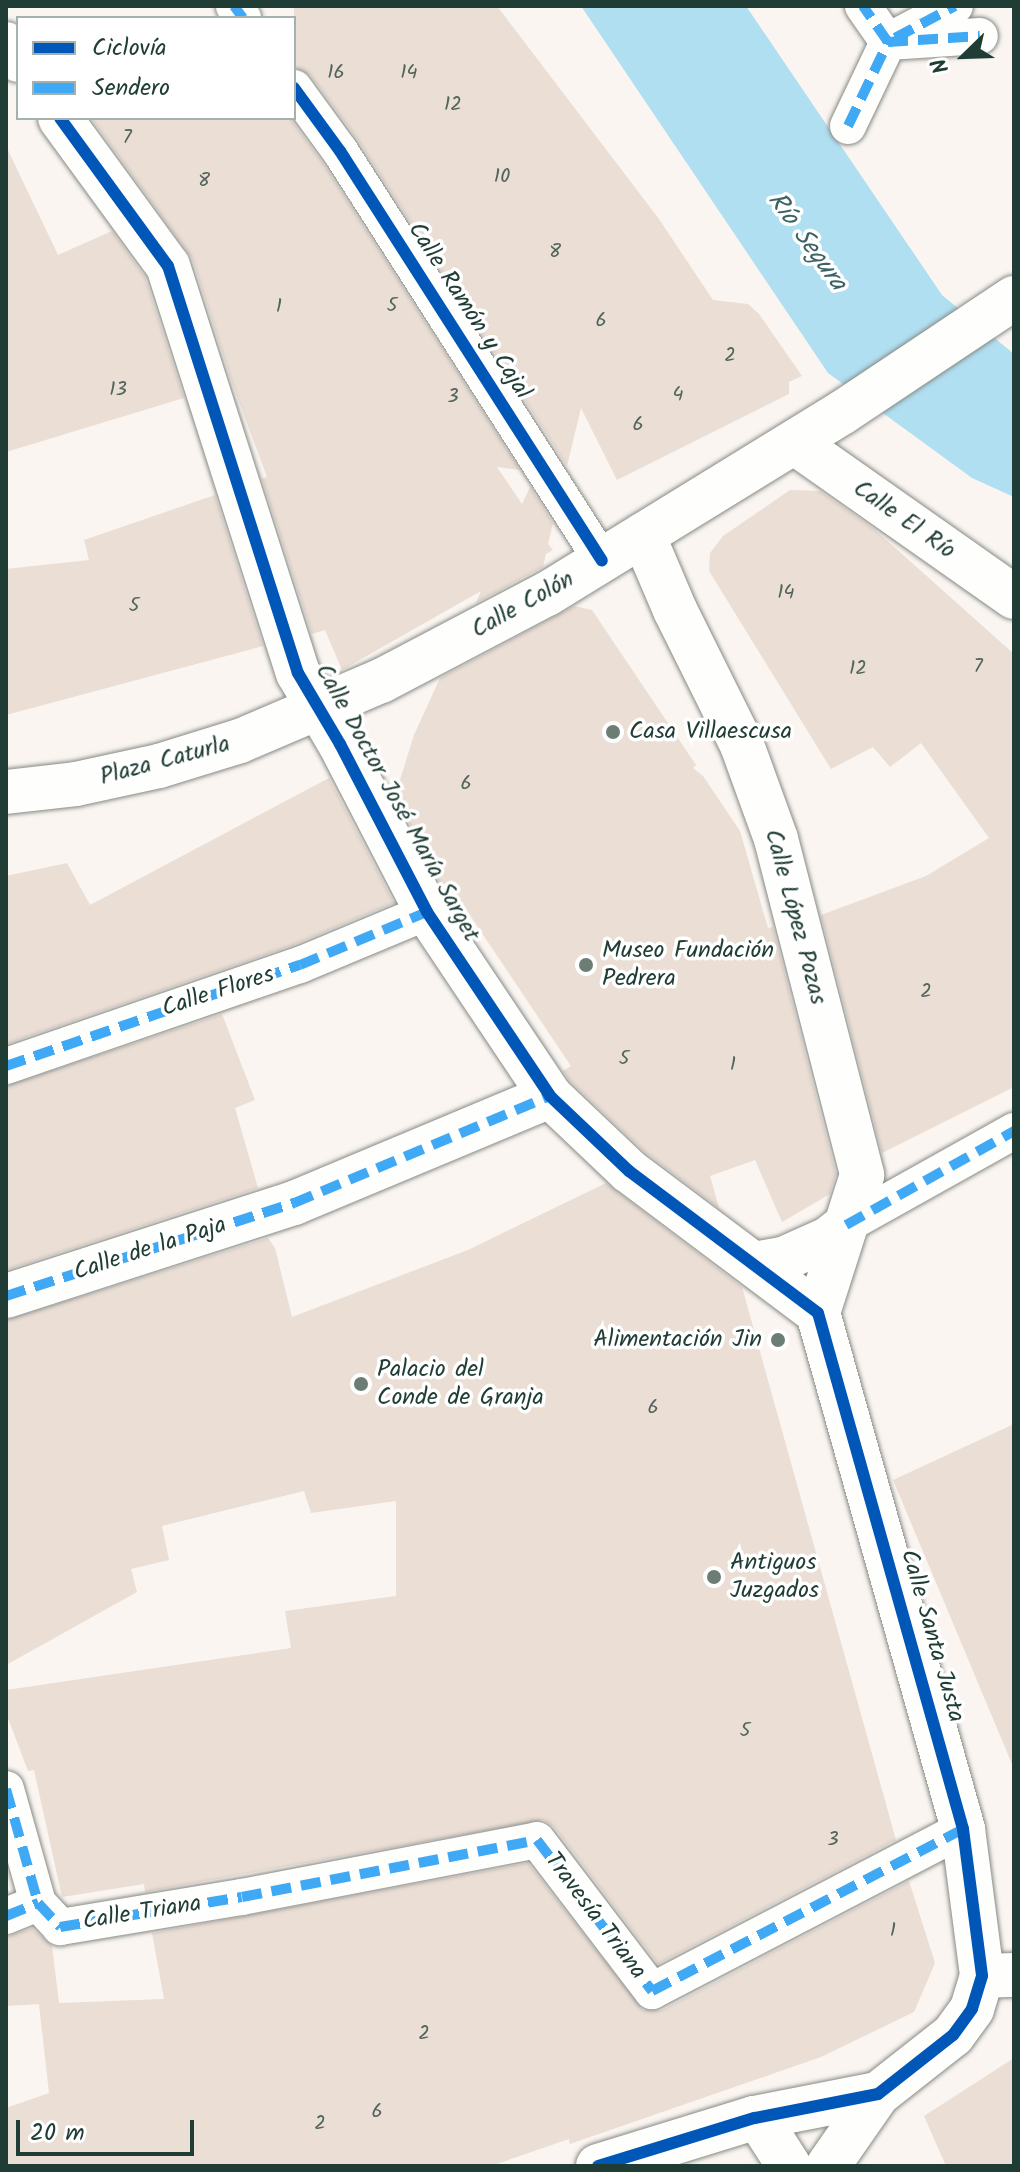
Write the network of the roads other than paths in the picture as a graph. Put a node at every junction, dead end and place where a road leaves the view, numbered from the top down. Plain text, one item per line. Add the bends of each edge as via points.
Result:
1 (863, 6) edge
2 (955, 6) edge
3 (980, 36) dead end
4 (888, 42) junction
5 (296, 91) edge
6 (61, 120) edge
7 (848, 126) dead end
8 (1014, 281) edge
9 (999, 308) edge
10 (795, 443) junction
11 (643, 535) junction
12 (602, 560) junction
13 (1014, 597) edge
14 (318, 708) junction
15 (6, 792) edge
16 (427, 912) junction
17 (6, 1066) edge
18 (550, 1096) junction
19 (1014, 1131) edge
20 (846, 1225) junction
21 (754, 1264) junction
22 (6, 1296) edge
23 (818, 1313) junction
24 (6, 1789) edge
25 (963, 1829) junction
26 (242, 1897) joint
27 (22, 1910) edge
28 (998, 1975) edge
29 (878, 2094) junction
30 (754, 2118) junction
31 (598, 2166) edge
32 (789, 2166) edge
33 (828, 2166) edge

1 - 4 street
2 - 4 street
3 - 4 street
4 - 7 street
5 - 12 street, Calle Ramón y Cajal
6 - 14 street, Calle Doctor José María Sarget via 168,266 298,673
8 - 9 street, Calle Colón
9 - 10 street, Calle Colón
10 - 11 street, Calle Colón
10 - 13 street, Calle El Río
11 - 12 street, Calle Colón
11 - 20 street, Calle López Pozas via 742,745 776,839 862,1175
12 - 14 street, Calle Colón via 381,681
14 - 15 street, Plaza Caturla via 240,741 159,766
14 - 16 street, Calle Doctor José María Sarget
16 - 17 street, Calle Flores via 300,965
16 - 18 street, Calle Doctor José María Sarget
18 - 21 street, Calle Doctor José María Sarget via 629,1171
18 - 22 street, Calle de la Paja via 294,1203
19 - 20 street
20 - 21 street via 804,1250
20 - 23 street, Calle López Pozas
21 - 23 street, Calle Doctor José María Sarget
23 - 25 street, Calle Santa Justa
24 - 27 street
25 - 26 street, Travesía Triana via 652,1991 537,1840
25 - 28 street, Calle Santa Justa
26 - 27 street, Calle Triana via 60,1927
28 - 29 street via 953,2035
29 - 30 street
29 - 33 street
30 - 31 street
30 - 32 street

